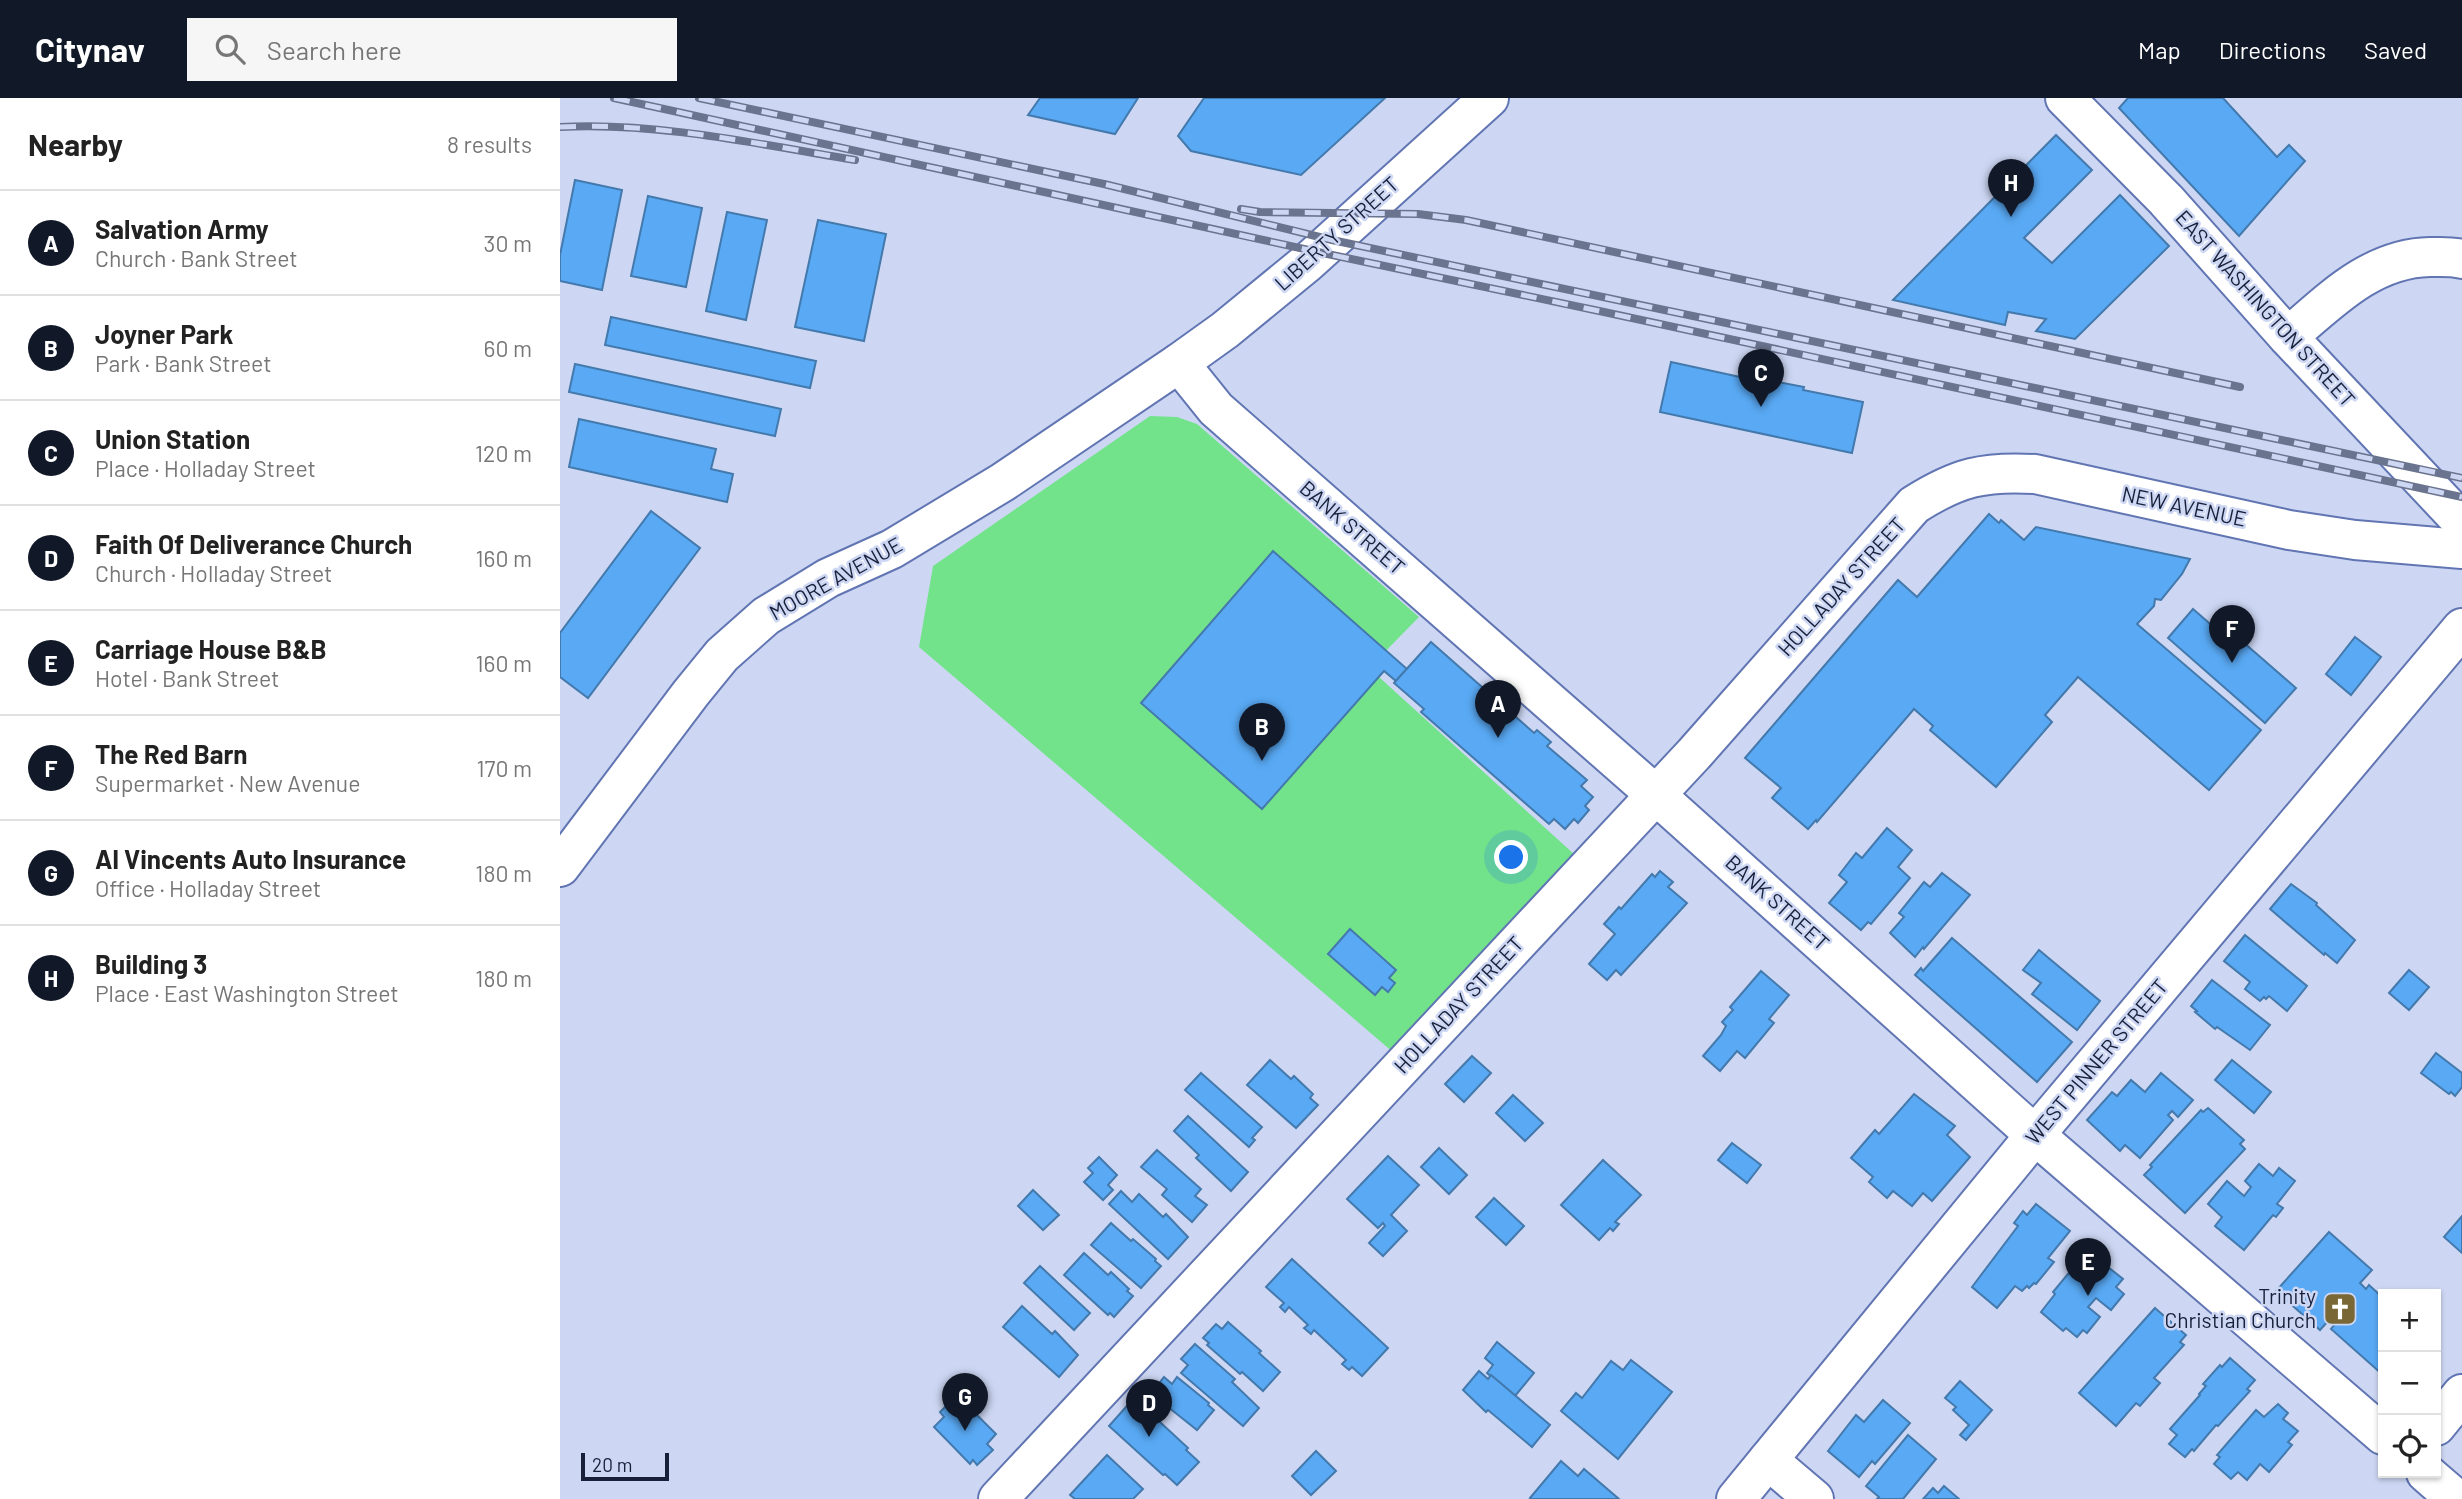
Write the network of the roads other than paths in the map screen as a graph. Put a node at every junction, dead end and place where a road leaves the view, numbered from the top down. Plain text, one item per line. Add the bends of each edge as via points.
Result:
1 (1489, 98) edge
2 (2065, 98) edge
3 (2462, 259) edge
4 (2288, 337) junction
5 (1179, 363) junction
6 (1914, 505) joint
7 (2462, 522) edge
8 (2462, 549) edge
9 (2462, 628) edge
10 (1656, 795) junction
11 (560, 867) edge
12 (2035, 1135) junction
13 (2462, 1394) edge
14 (2441, 1420) edge
15 (2378, 1431) edge
16 (1768, 1460) junction
17 (2432, 1478) edge
18 (998, 1499) edge
19 (1736, 1499) edge
20 (1814, 1499) edge
21 (2456, 1499) edge

1 - 5 street, LIBERTY STREET via 1308,262
2 - 4 street, EAST WASHINGTON STREET via 2166,200
3 - 4 street via 2414,257 2376,268
4 - 7 street, EAST WASHINGTON STREET
5 - 10 street, BANK STREET via 1216,409
5 - 11 street, MOORE AVENUE via 1003,482 892,549 828,578 766,616 714,664
6 - 8 street, NEW AVENUE via 1941,488 1972,477 2003,472 2035,474 2289,530
6 - 10 street, HOLLADAY STREET
9 - 12 street, WEST PINNER STREET
10 - 12 street, BANK STREET
10 - 18 street, HOLLADAY STREET
12 - 15 street, BANK STREET
12 - 16 street, WEST PINNER STREET
13 - 14 street
16 - 19 street, WEST PINNER STREET
16 - 20 street
17 - 21 street

